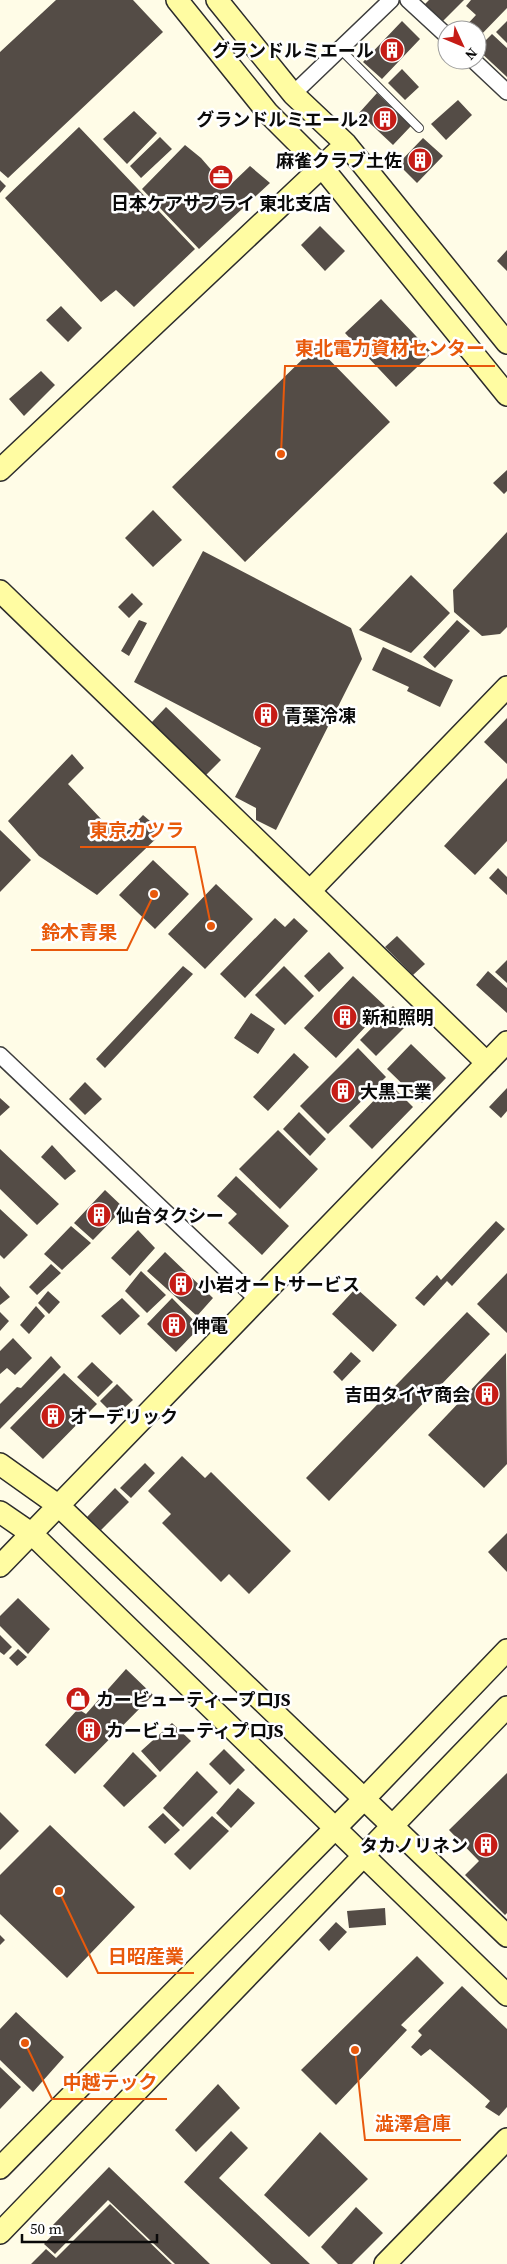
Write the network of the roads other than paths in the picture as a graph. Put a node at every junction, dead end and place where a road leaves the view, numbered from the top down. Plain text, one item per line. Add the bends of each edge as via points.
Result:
1 (177, 0) edge
2 (217, 0) edge
3 (391, 0) edge
4 (408, 0) edge
5 (437, 27) edge
6 (340, 49) junction
7 (484, 70) edge
8 (507, 92) edge
9 (294, 94) junction
10 (419, 128) dead end
11 (346, 144) junction
12 (322, 167) junction
13 (507, 343) edge
14 (507, 395) edge
15 (0, 470) edge
16 (0, 590) edge
17 (507, 687) edge
18 (310, 890) junction
19 (507, 1042) edge
20 (0, 1055) edge
21 (487, 1063) junction
22 (258, 1299) junction
23 (0, 1464) edge
24 (59, 1506) junction
25 (0, 1512) edge
26 (32, 1534) junction
27 (0, 1566) edge
28 (507, 1650) edge
29 (507, 1707) edge
30 (364, 1799) junction
31 (392, 1826) junction
32 (334, 1829) junction
33 (364, 1854) junction
34 (507, 1936) edge
35 (507, 1995) edge
36 (507, 2139) edge
37 (0, 2168) edge
38 (0, 2233) edge
39 (385, 2264) edge

1 - 12 street via 268,113
2 - 9 street
3 - 6 street
4 - 5 street
6 - 9 street
6 - 10 lane
7 - 8 street
9 - 11 street
11 - 12 street
11 - 13 street
12 - 14 street
12 - 15 street
16 - 18 street
17 - 18 street
18 - 21 street
19 - 21 street
20 - 22 street
21 - 22 street
22 - 24 street
23 - 24 street
24 - 26 street
24 - 30 street
25 - 26 street
26 - 27 street
26 - 32 street
28 - 30 street
29 - 31 street
30 - 31 street
30 - 32 street
31 - 33 street
31 - 34 street
32 - 33 street
32 - 37 street
33 - 35 street
33 - 38 street
36 - 39 street

